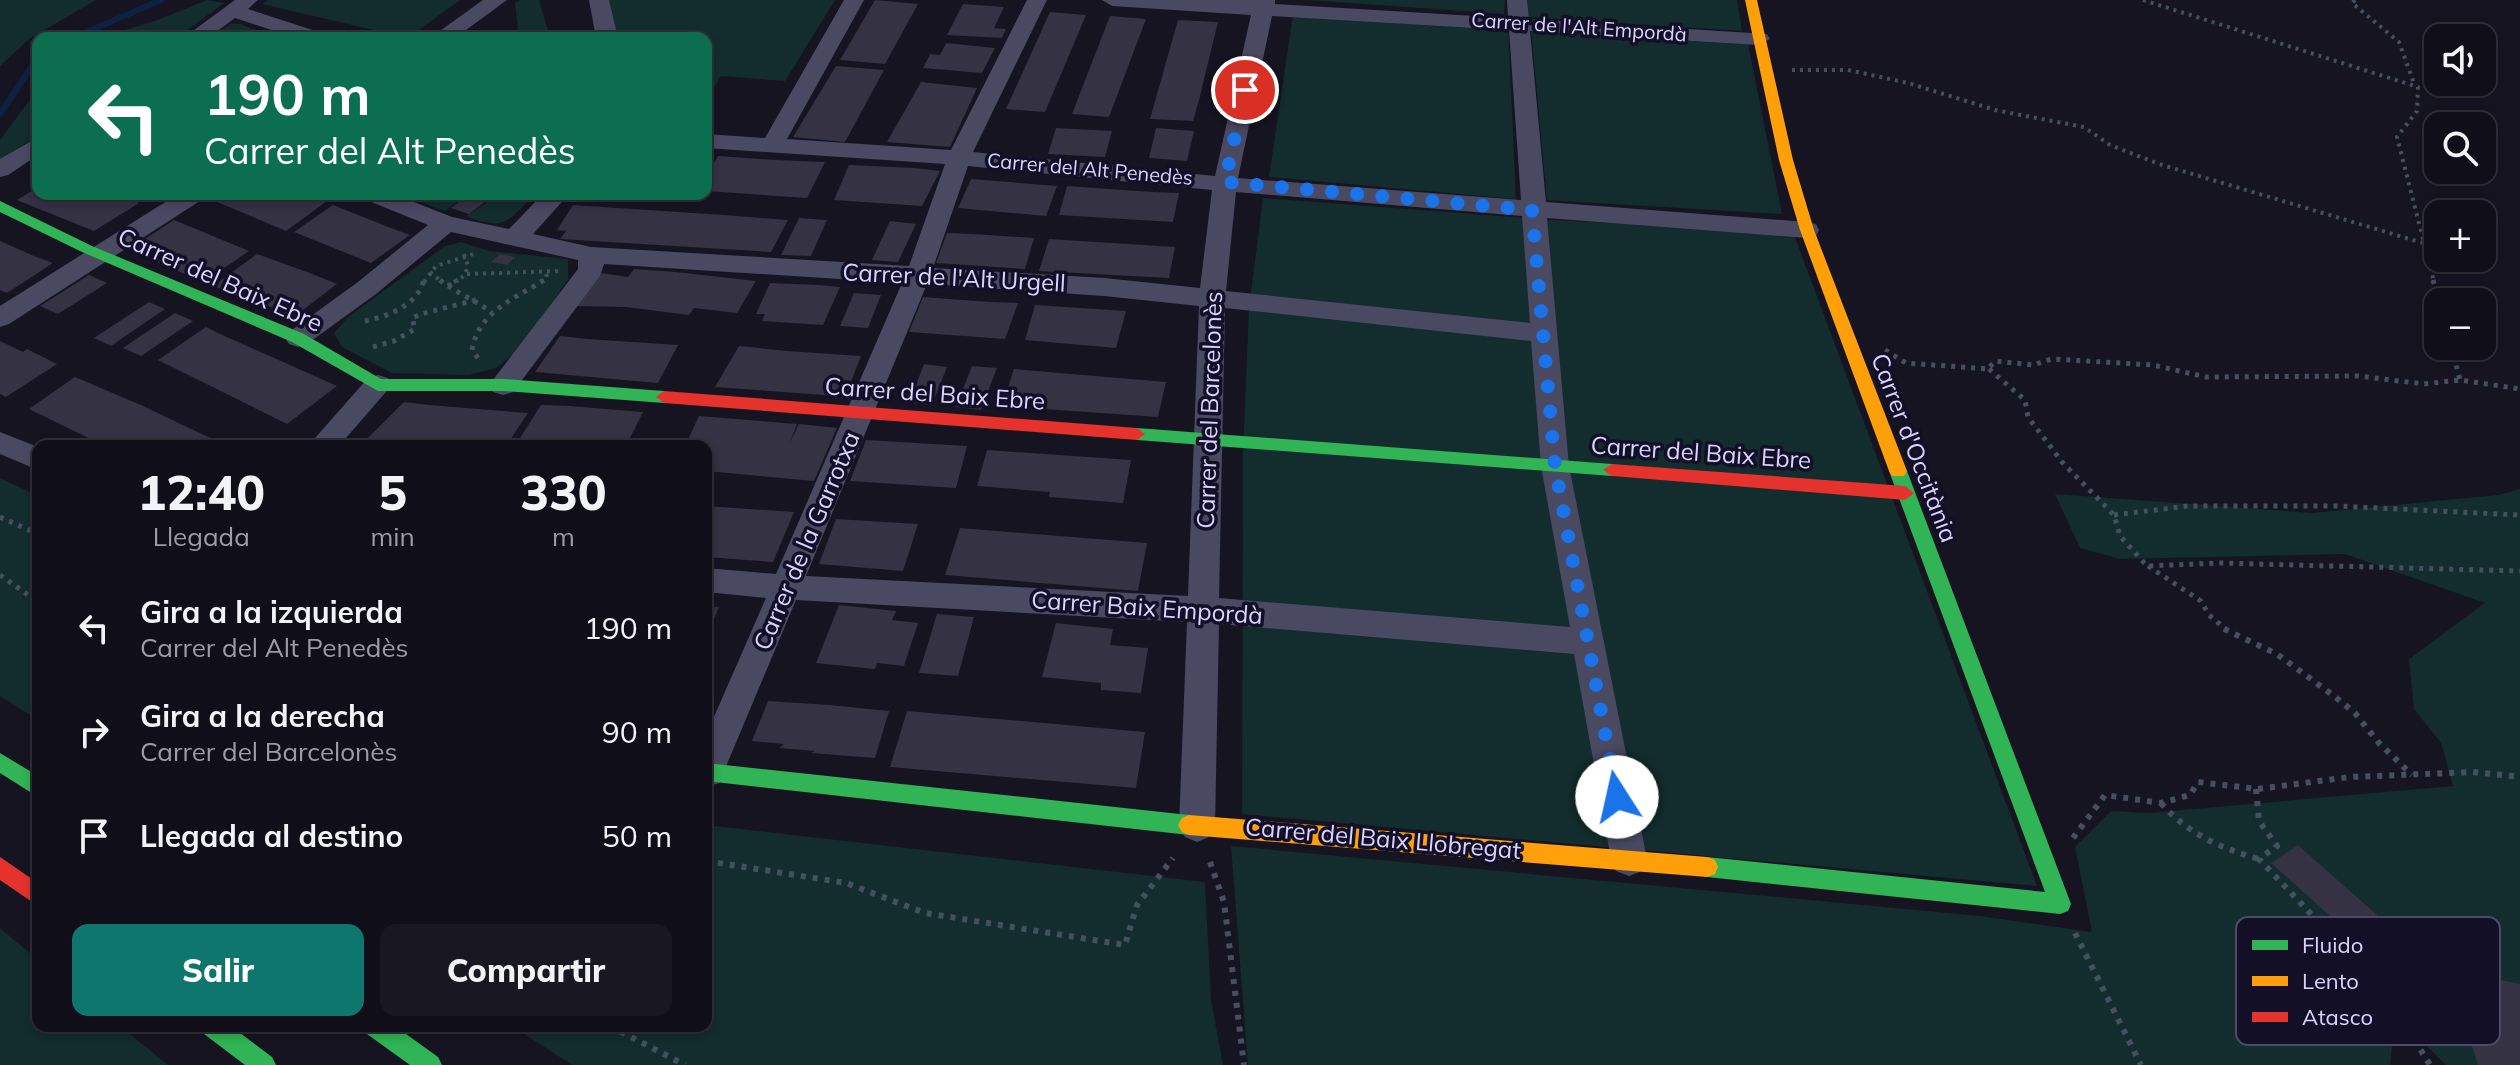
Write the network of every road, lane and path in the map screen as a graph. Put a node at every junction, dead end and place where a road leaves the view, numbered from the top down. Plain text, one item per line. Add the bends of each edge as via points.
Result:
1 (497, 0) edge
2 (599, 0) edge
3 (854, 0) edge
4 (1037, 0) edge
5 (1112, 0) edge
6 (1751, 0) edge
7 (2143, 0) edge
8 (2355, 0) edge
9 (1264, 4) edge
10 (241, 6) edge
11 (1517, 12) edge
12 (203, 32) edge
13 (304, 32) edge
14 (450, 32) edge
15 (606, 32) edge
16 (1759, 39) junction
17 (1765, 69) junction
18 (2416, 87) junction
19 (712, 141) edge
20 (773, 144) junction
21 (32, 148) edge
22 (959, 158) junction
23 (0, 170) edge
24 (1225, 182) junction
25 (186, 200) edge
26 (387, 200) edge
27 (551, 200) edge
28 (0, 206) edge
29 (1532, 210) junction
30 (446, 223) junction
31 (1807, 230) junction
32 (514, 239) junction
33 (2423, 243) junction
34 (463, 250) dead end
35 (489, 251) dead end
36 (101, 254) junction
37 (465, 256) junction
38 (580, 262) junction
39 (430, 272) junction
40 (547, 273) junction
41 (465, 275) junction
42 (918, 276) junction
43 (448, 286) junction
44 (2435, 288) edge
45 (1212, 300) junction
46 (477, 301) junction
47 (490, 310) junction
48 (0, 318) edge
49 (353, 323) dead end
50 (1543, 333) junction
51 (298, 338) junction
52 (1875, 344) dead end
53 (373, 347) dead end
54 (479, 359) dead end
55 (2455, 360) edge
56 (1988, 369) junction
57 (2460, 380) junction
58 (378, 385) junction
59 (503, 385) junction
60 (2520, 389) edge
61 (862, 413) junction
62 (1207, 437) junction
63 (328, 440) edge
64 (0, 442) edge
65 (32, 456) edge
66 (1555, 466) junction
67 (1905, 493) junction
68 (2114, 515) junction
69 (2520, 515) edge
70 (0, 517) edge
71 (32, 531) edge
72 (2147, 566) junction
73 (2520, 571) edge
74 (0, 575) edge
75 (712, 581) edge
76 (786, 587) junction
77 (32, 598) edge
78 (1204, 610) junction
79 (1588, 642) junction
80 (712, 760) edge
81 (0, 762) edge
82 (712, 773) edge
83 (2412, 775) junction
84 (2520, 777) edge
85 (32, 784) edge
86 (2256, 789) junction
87 (2161, 803) junction
88 (1197, 826) junction
89 (2043, 857) junction
90 (1629, 859) junction
91 (2259, 859) junction
92 (712, 862) edge
93 (0, 867) edge
94 (32, 891) edge
95 (2060, 904) junction
96 (2313, 917) edge
97 (220, 1032) edge
98 (383, 1032) edge
99 (622, 1032) edge
100 (2416, 1045) edge
101 (264, 1065) edge
102 (430, 1065) edge
103 (685, 1065) edge
104 (1244, 1065) edge
105 (2141, 1065) edge
106 (2430, 1065) edge

1 - 14 street
2 - 15 street
3 - 20 street
4 - 22 street, Carrer de la Garrotxa
5 - 9 street, Carrer de l'Alt Empordà
6 - 16 main road, Carrer d'Occitània
7 - 18 path
8 - 18 path via 2352,3 2399,42
9 - 11 street, Carrer de l'Alt Empordà
9 - 24 street, Carrer del Barcelonès
10 - 12 street
10 - 13 street
11 - 16 street, Carrer de l'Alt Empordà
11 - 29 street
16 - 17 main road, Carrer d'Occitània
17 - 31 main road, Carrer d'Occitània
17 - 33 path via 1848,70 1966,103 2084,127 2110,145 2159,164
18 - 33 path via 2417,111 2397,137
19 - 20 street, Carrer del Alt Penedès
20 - 22 street, Carrer del Alt Penedès
21 - 23 street
22 - 24 street, Carrer del Alt Penedès
22 - 42 street, Carrer de la Garrotxa
24 - 29 street, Carrer del Alt Penedès
24 - 45 street, Carrer del Barcelonès
25 - 36 street
26 - 30 street, Carrer de l'Alt Urgell
27 - 32 street
28 - 36 main road, Carrer del Baix Ebre
29 - 31 street, Carrer del Alt Penedès
29 - 50 street
30 - 32 street, Carrer de l'Alt Urgell
30 - 51 street
31 - 67 main road, Carrer d'Occitània
32 - 38 street, Carrer de l'Alt Urgell
33 - 44 path
34 - 37 path
35 - 37 path
36 - 48 street
36 - 51 main road, Carrer del Baix Ebre
37 - 39 path
37 - 41 path
38 - 40 path
38 - 42 street, Carrer de l'Alt Urgell
38 - 59 street via 591,270
39 - 43 path
39 - 49 path via 406,305 386,317
40 - 41 path
40 - 47 path via 546,279
41 - 43 path
42 - 45 street, Carrer de l'Alt Urgell via 1104,287
42 - 61 street, Carrer de la Garrotxa
43 - 46 path
45 - 50 street, Carrer de l'Alt Urgell
45 - 62 street, Carrer del Barcelonès
46 - 47 path
46 - 53 path via 441,304 413,321 415,329
47 - 54 path via 473,335 472,350
50 - 66 street
51 - 58 main road, Carrer del Baix Ebre
52 - 56 path via 1906,363
55 - 57 path
56 - 57 path via 1995,361 2033,365 2052,359 2153,365 2206,377 2358,376 2424,384
56 - 68 path via 2025,400 2028,417 2062,462
57 - 60 path
58 - 59 main road, Carrer del Baix Ebre
58 - 63 street
59 - 61 main road, Carrer del Baix Ebre
61 - 62 main road, Carrer del Baix Ebre
61 - 76 street, Carrer de la Garrotxa
62 - 66 main road, Carrer del Baix Ebre
62 - 78 street, Carrer del Barcelonès
64 - 65 street
66 - 67 main road, Carrer del Baix Ebre
66 - 79 street
67 - 89 main road, Carrer d'Occitània
68 - 69 path via 2188,506 2337,506
68 - 72 path via 2120,536
70 - 71 path
72 - 73 path
72 - 83 path via 2201,601 2225,630 2277,654 2334,696
74 - 77 path
75 - 76 street, Carrer Baix Empordà
76 - 78 street, Carrer Baix Empordà
76 - 80 street, Carrer de la Garrotxa
78 - 79 street, Carrer Baix Empordà
78 - 88 street, Carrer del Barcelonès
79 - 90 street
81 - 85 main road
82 - 88 main road, Carrer del Baix Llobregat
83 - 84 path via 2473,772
83 - 86 path
86 - 87 path via 2198,782 2190,795
86 - 91 path via 2259,821 2277,846
87 - 89 path via 2105,795 2055,859
87 - 91 path via 2189,831
88 - 90 main road, Carrer del Baix Llobregat
88 - 92 path via 1137,905 1125,945 925,913 846,883
88 - 104 path via 1224,902
89 - 95 main road, Carrer d'Occitània
90 - 95 main road, Carrer del Baix Llobregat
91 - 96 path
93 - 94 main road
95 - 105 path
97 - 101 main road
98 - 102 main road
99 - 103 path
100 - 106 path

